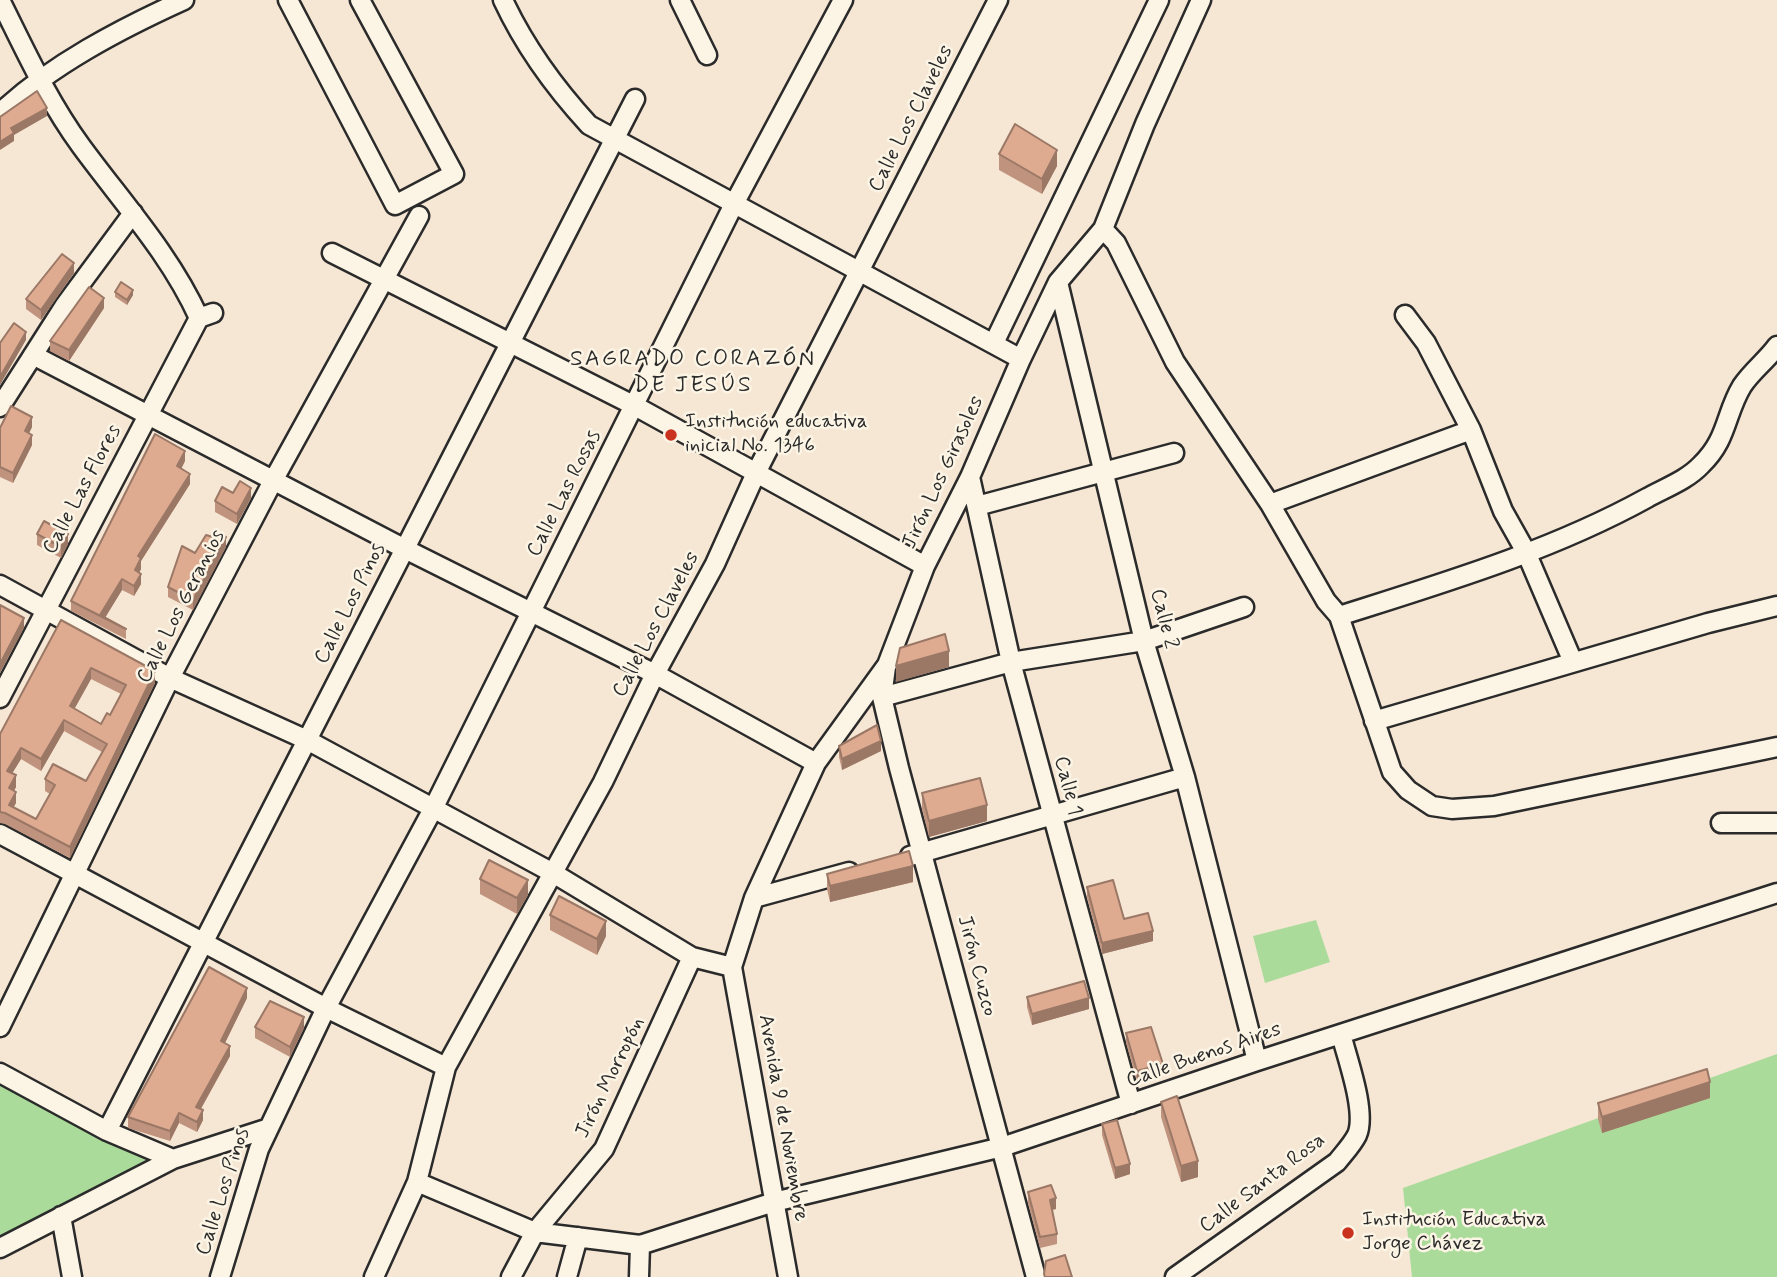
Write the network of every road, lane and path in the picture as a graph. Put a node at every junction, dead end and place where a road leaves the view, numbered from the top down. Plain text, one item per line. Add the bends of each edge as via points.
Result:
1 (1, 0) edge
2 (184, 0) edge
3 (288, 0) edge
4 (360, 0) edge
5 (503, 0) edge
6 (680, 0) edge
7 (843, 0) edge
8 (998, 0) edge
9 (1159, 0) edge
10 (1201, 0) edge
11 (148, 7) edge
12 (706, 55) dead end
13 (39, 79) junction
14 (635, 99) dead end
15 (0, 113) edge
16 (617, 140) junction
17 (734, 204) junction
18 (133, 213) junction
19 (419, 216) dead end
20 (1102, 229) junction
21 (332, 253) dead end
22 (861, 271) junction
23 (385, 281) junction
24 (1058, 282) junction
25 (1405, 315) dead end
26 (511, 343) junction
27 (994, 343) junction
28 (1777, 345) edge
29 (33, 355) junction
30 (1021, 359) junction
31 (635, 406) junction
32 (0, 407) edge
33 (148, 415) junction
34 (1471, 429) junction
35 (1174, 453) dead end
36 (1104, 470) junction
37 (756, 472) junction
38 (970, 477) junction
39 (274, 479) junction
40 (1270, 504) junction
41 (977, 506) junction
42 (405, 549) junction
43 (1526, 552) junction
44 (925, 566) junction
45 (0, 585) edge
46 (1777, 606) edge
47 (1244, 607) dead end
48 (46, 611) junction
49 (531, 613) junction
50 (1339, 616) junction
51 (1144, 641) junction
52 (1011, 662) junction
53 (1573, 662) junction
54 (887, 665) junction
55 (655, 674) junction
56 (170, 678) junction
57 (882, 697) junction
58 (0, 698) edge
59 (1374, 721) junction
60 (307, 740) junction
61 (1777, 747) edge
62 (816, 763) junction
63 (1185, 777) junction
64 (433, 809) junction
65 (1051, 816) junction
66 (1721, 823) dead end
67 (1777, 823) edge
68 (0, 834) edge
69 (921, 853) junction
70 (895, 860) edge
71 (869, 867) edge
72 (75, 872) junction
73 (553, 873) junction
74 (1777, 893) edge
75 (754, 898) junction
76 (202, 941) junction
77 (692, 957) junction
78 (732, 967) junction
79 (326, 1008) junction
80 (0, 1027) edge
81 (1341, 1034) junction
82 (1257, 1061) junction
83 (446, 1067) junction
84 (0, 1073) edge
85 (1131, 1104) junction
86 (269, 1128) junction
87 (107, 1131) junction
88 (1002, 1147) junction
89 (173, 1160) junction
90 (417, 1181) junction
91 (774, 1202) junction
92 (61, 1216) junction
93 (535, 1232) junction
94 (578, 1237) junction
95 (640, 1245) junction
96 (0, 1248) edge
97 (72, 1277) edge
98 (220, 1277) edge
99 (374, 1277) edge
100 (511, 1277) edge
101 (567, 1277) edge
102 (639, 1277) edge
103 (788, 1277) edge
104 (1036, 1277) edge
105 (1175, 1277) edge

1 - 13 street
2 - 11 street
3 - 4 street via 395,205 454,174
5 - 16 street via 570,105 589,125
6 - 12 street
7 - 17 street, Calle Las Rosas
8 - 22 street, Calle Los Claveles
9 - 27 street
10 - 20 street, Jirón Los Girasoles
11 - 13 street
13 - 15 street
13 - 18 street via 79,144
14 - 16 street, Calle Los Pinos
16 - 17 street
16 - 26 street, Calle Los Pinos
17 - 22 street
17 - 31 street, Calle Las Rosas
18 - 29 street
18 - 33 street, Calle Las Flores via 206,315
19 - 23 street, Calle Los Geranios
20 - 24 street, Jirón Los Girasoles
20 - 40 street via 1116,243 1175,362
21 - 23 street
22 - 27 street
22 - 37 street, Calle Los Claveles
23 - 26 street
23 - 39 street, Calle Los Geranios
24 - 30 street, Jirón Los Girasoles
24 - 36 street, Calle 2
25 - 34 street via 1426,343
26 - 31 street
26 - 42 street, Calle Los Pinos
27 - 30 street
28 - 43 street via 1748,377 1725,432 1693,473 1616,515
29 - 32 street
29 - 33 street
30 - 38 street, Jirón Los Girasoles
31 - 37 street
31 - 49 street, Calle Las Rosas
33 - 39 street
33 - 48 street, Calle Las Flores
34 - 40 street
34 - 43 street via 1503,511
35 - 36 street
36 - 41 street
36 - 51 street, Calle 2
37 - 44 street
37 - 55 street, Calle Los Claveles via 715,564
38 - 41 street, Calle 1
38 - 44 street, Jirón Los Girasoles
39 - 42 street
39 - 56 street, Calle Los Geranios
40 - 50 street
41 - 52 street, Calle 1
42 - 49 street
42 - 60 street, Calle Los Pinos
43 - 50 street
43 - 53 street
44 - 54 street, Jirón Los Girasoles
45 - 48 street
46 - 53 street
47 - 51 street
48 - 56 street
48 - 58 street, Calle Las Flores
49 - 55 street
49 - 64 street, Calle Las Rosas
50 - 59 street
51 - 52 street
51 - 63 street, Calle 2
52 - 57 street
52 - 65 street, Calle 1
53 - 59 street
54 - 57 street, Jirón Cuzco
54 - 62 street, Jirón Los Girasoles
55 - 62 street
55 - 73 street, Calle Los Claveles
56 - 60 street
56 - 72 street, Calle Los Geranios
57 - 69 street, Jirón Cuzco
59 - 61 street via 1399,780 1424,802 1452,808 1542,797
60 - 64 street
60 - 76 street, Calle Los Pinos
62 - 75 street, Jirón Los Girasoles
63 - 65 street
63 - 82 street, Calle 2
64 - 73 street
64 - 79 street, Calle Las Rosas
65 - 69 street
65 - 85 street, Calle 1
66 - 67 street
68 - 72 street
69 - 70 street
69 - 88 street, Jirón Cuzco
71 - 75 street
72 - 76 street
72 - 80 street, Calle Los Geranios
73 - 77 street
73 - 83 street, Calle Los Claveles
74 - 81 street, Calle Buenos Aires
75 - 78 street, Jirón Los Girasoles
76 - 79 street
76 - 87 street, Calle Los Pinos
77 - 78 street
77 - 93 street, Jirón Morropón via 604,1149
78 - 91 street, Avenida 9 de Noviembre
79 - 83 street
79 - 86 street, Calle Los Pinos
81 - 82 street, Calle Buenos Aires
81 - 105 street, Calle Santa Rosa via 1360,1110 1358,1133 1348,1149
82 - 85 street, Calle Buenos Aires
83 - 90 street, Calle Los Claveles
84 - 87 street
85 - 88 street, Calle Buenos Aires
86 - 89 street
86 - 98 street, Calle Los Pinos
87 - 89 street
88 - 91 street, Calle Buenos Aires
88 - 104 street, Jirón Cuzco
89 - 92 street
90 - 93 street
90 - 99 street, Calle Los Claveles
91 - 95 street, Calle Buenos Aires
91 - 103 street, Avenida 9 de Noviembre
92 - 96 street
92 - 97 street
93 - 94 street
93 - 100 street, Jirón Morropón
94 - 95 street
94 - 101 street
95 - 102 street

